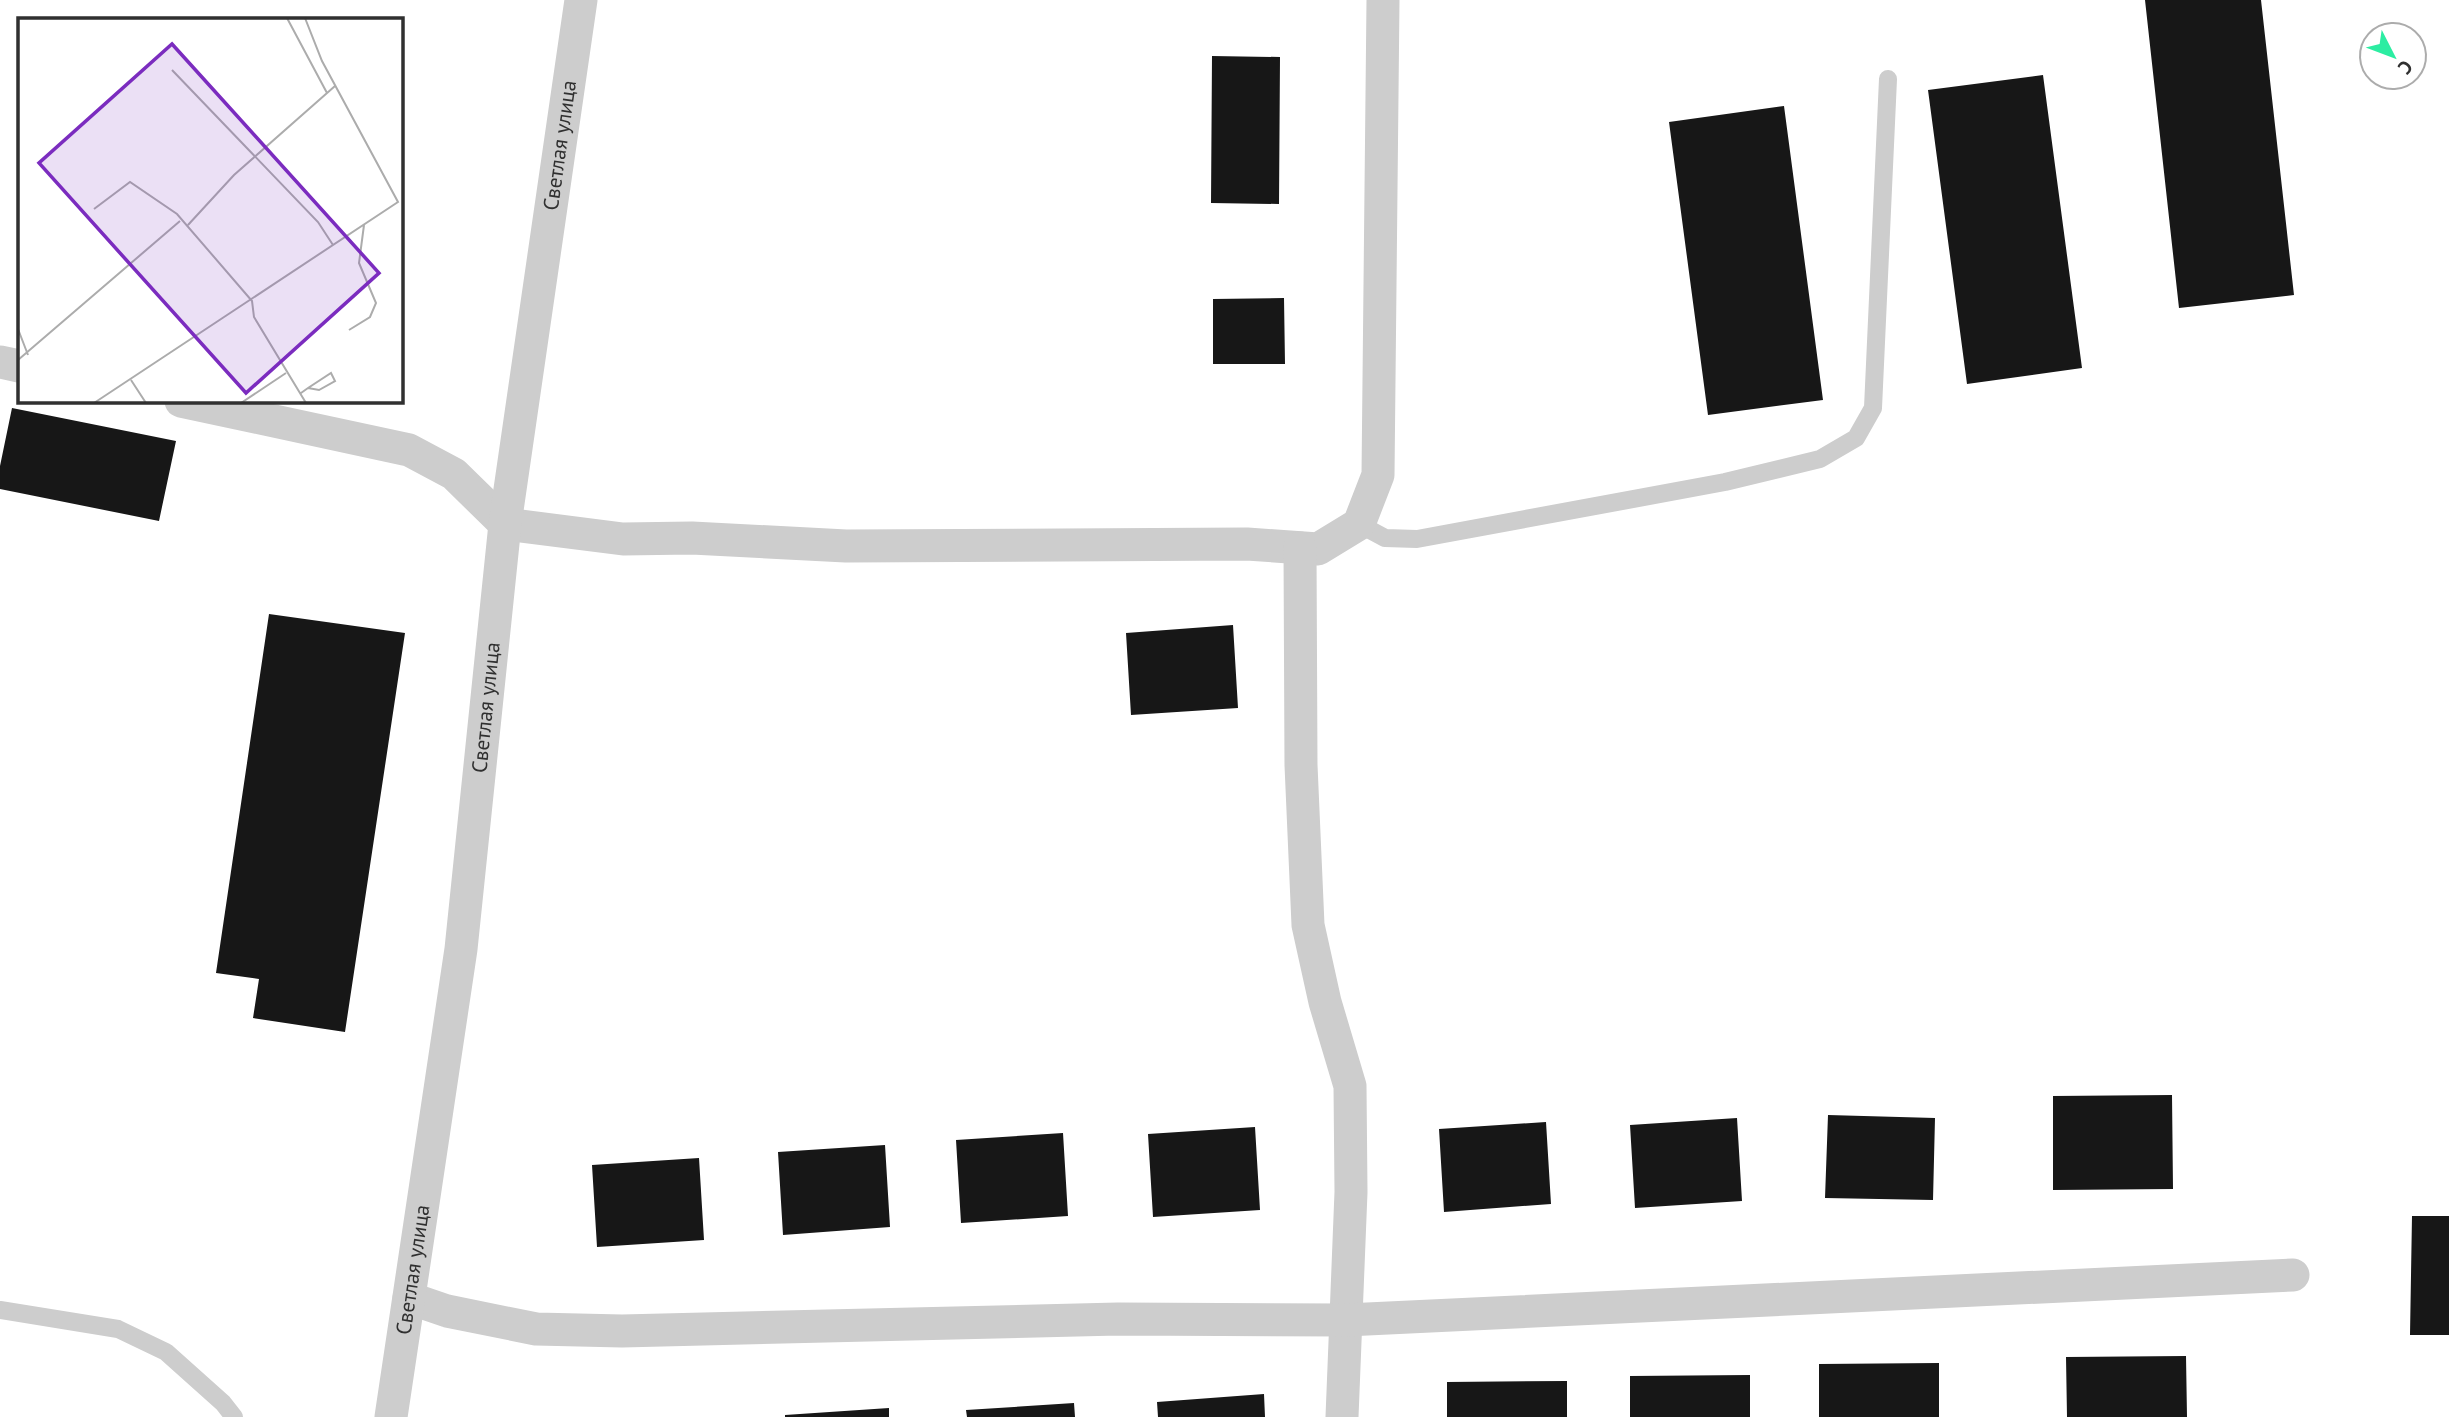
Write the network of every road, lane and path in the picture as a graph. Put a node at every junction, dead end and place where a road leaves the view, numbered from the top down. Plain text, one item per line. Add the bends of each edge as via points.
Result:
1 (581, 0) edge
2 (1383, 0) edge
3 (1888, 79) dead end
4 (0, 362) edge
5 (18, 366) edge
6 (186, 402) edge
7 (505, 524) junction
8 (1359, 524) junction
9 (1300, 548) junction
10 (2293, 1275) dead end
11 (409, 1298) junction
12 (0, 1310) edge
13 (1346, 1320) junction
14 (234, 1417) edge
15 (391, 1417) edge
16 (1342, 1417) edge

1 - 7 street, Светлая улица
2 - 8 street via 1378,475
3 - 8 lane via 1873,408 1856,438 1821,459 1725,482 1417,539 1385,538
4 - 5 street
6 - 7 street via 409,450 454,474
7 - 9 street via 623,539 846,546 1247,544
7 - 11 street, Светлая улица via 461,949
8 - 9 street via 1318,549
9 - 13 street via 1301,765 1308,925 1350,1086
10 - 13 street
11 - 13 street via 447,1311 536,1329 1118,1319
11 - 15 street, Светлая улица
12 - 14 lane via 118,1329 166,1352
13 - 16 street

